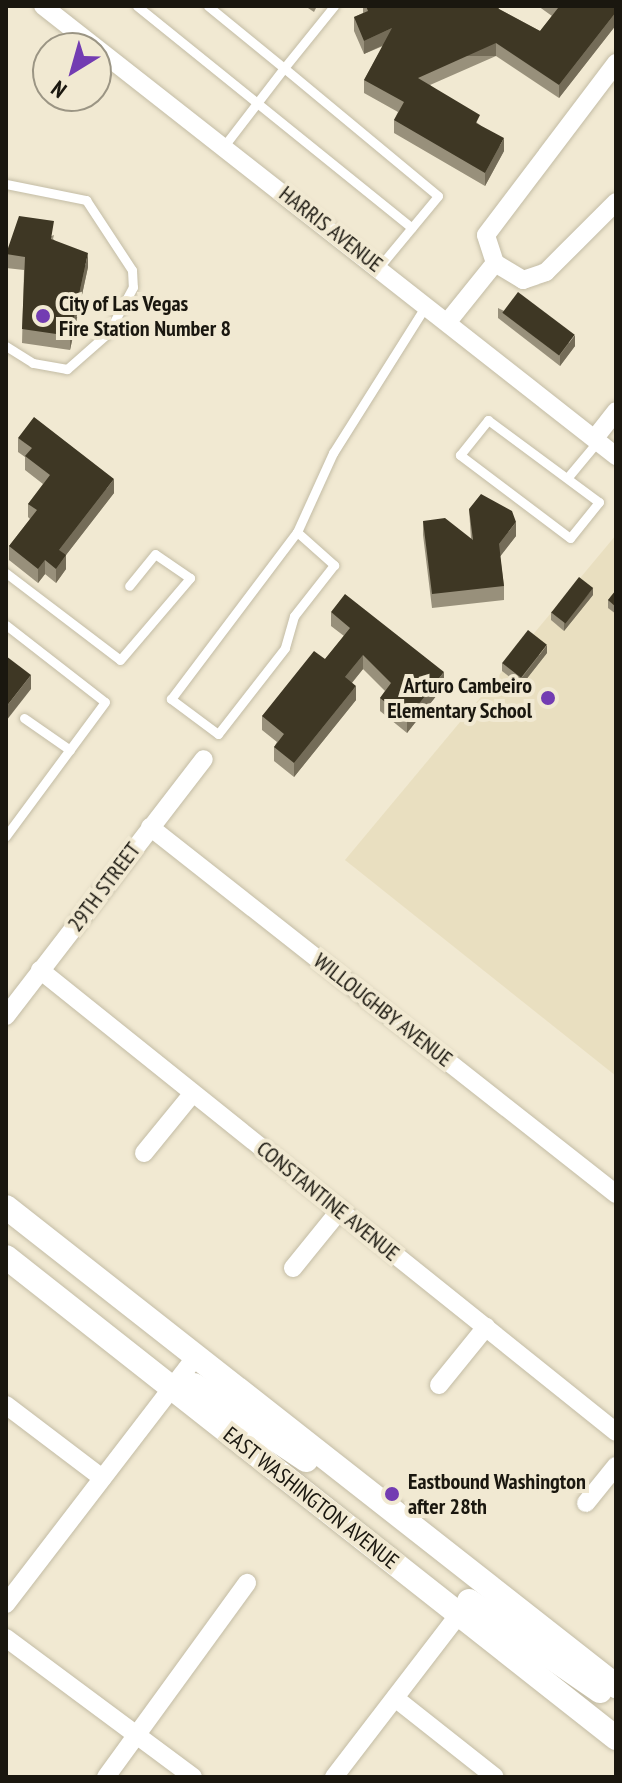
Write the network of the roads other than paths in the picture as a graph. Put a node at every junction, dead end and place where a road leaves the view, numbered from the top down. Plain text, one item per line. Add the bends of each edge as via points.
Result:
1 (43, 6) edge
2 (208, 6) edge
3 (334, 6) edge
4 (141, 7) edge
5 (616, 63) edge
6 (284, 68) junction
7 (258, 102) junction
8 (224, 146) junction
9 (6, 184) edge
10 (616, 202) edge
11 (412, 228) junction
12 (495, 263) junction
13 (379, 267) junction
14 (427, 304) junction
15 (450, 319) junction
16 (6, 346) edge
17 (616, 411) edge
18 (596, 440) junction
19 (616, 456) edge
20 (568, 477) junction
21 (297, 532) junction
22 (6, 573) edge
23 (129, 586) dead end
24 (6, 625) edge
25 (24, 718) dead end
26 (70, 750) junction
27 (204, 759) dead end
28 (10, 824) edge
29 (150, 827) junction
30 (6, 836) edge
31 (40, 970) junction
32 (6, 1016) edge
33 (193, 1093) junction
34 (144, 1153) dead end
35 (616, 1194) edge
36 (6, 1207) edge
37 (340, 1210) junction
38 (6, 1257) edge
39 (293, 1268) dead end
40 (486, 1327) junction
41 (183, 1373) junction
42 (439, 1385) dead end
43 (6, 1405) edge
44 (616, 1432) edge
45 (616, 1466) edge
46 (102, 1478) junction
47 (586, 1503) dead end
48 (247, 1583) dead end
49 (471, 1599) junction
50 (6, 1604) edge
51 (6, 1638) edge
52 (616, 1686) edge
53 (395, 1698) junction
54 (616, 1700) edge
55 (138, 1735) junction
56 (616, 1738) edge
57 (106, 1777) edge
58 (193, 1777) edge
59 (334, 1777) edge
60 (495, 1777) edge

1 - 8 street, HARRIS AVENUE
2 - 6 lane
3 - 6 lane
4 - 7 lane
5 - 12 street via 486,235
6 - 7 lane
6 - 11 lane via 438,196
7 - 8 lane
7 - 11 lane
8 - 13 street, HARRIS AVENUE
9 - 16 lane via 86,200 132,270 133,287 108,333 67,369 33,363
10 - 12 street via 546,272 523,280
11 - 13 lane
12 - 15 street
13 - 14 street, HARRIS AVENUE
14 - 15 street, HARRIS AVENUE
14 - 21 lane via 333,453
15 - 18 street, HARRIS AVENUE
17 - 18 street
18 - 19 street, HARRIS AVENUE
18 - 20 lane
20 - 20 lane via 488,420 460,455 570,538 599,502
21 - 21 lane via 171,699 218,734 285,648 294,616 334,565
22 - 23 lane via 120,660 190,578 155,554
24 - 26 lane via 105,702
25 - 26 lane
26 - 28 lane
27 - 29 street, 29TH STREET
28 - 30 lane
29 - 31 street, 29TH STREET
29 - 35 street, WILLOUGHBY AVENUE
31 - 32 street, 29TH STREET
31 - 33 street, CONSTANTINE AVENUE
33 - 34 street
33 - 37 street, CONSTANTINE AVENUE
36 - 41 main road, EAST WASHINGTON AVENUE
37 - 39 street
37 - 40 street, CONSTANTINE AVENUE
38 - 41 main road, EAST WASHINGTON AVENUE
40 - 42 street
40 - 44 street, CONSTANTINE AVENUE
41 - 46 street
41 - 49 main road, EAST WASHINGTON AVENUE
41 - 49 main road, EAST WASHINGTON AVENUE via 303,1459 375,1497
43 - 46 street
45 - 47 street
46 - 50 street
48 - 55 street
49 - 52 main road, EAST WASHINGTON AVENUE
49 - 53 street
49 - 54 main road
49 - 56 main road, EAST WASHINGTON AVENUE
51 - 55 street
53 - 59 street
53 - 60 street
55 - 57 street
55 - 58 street

